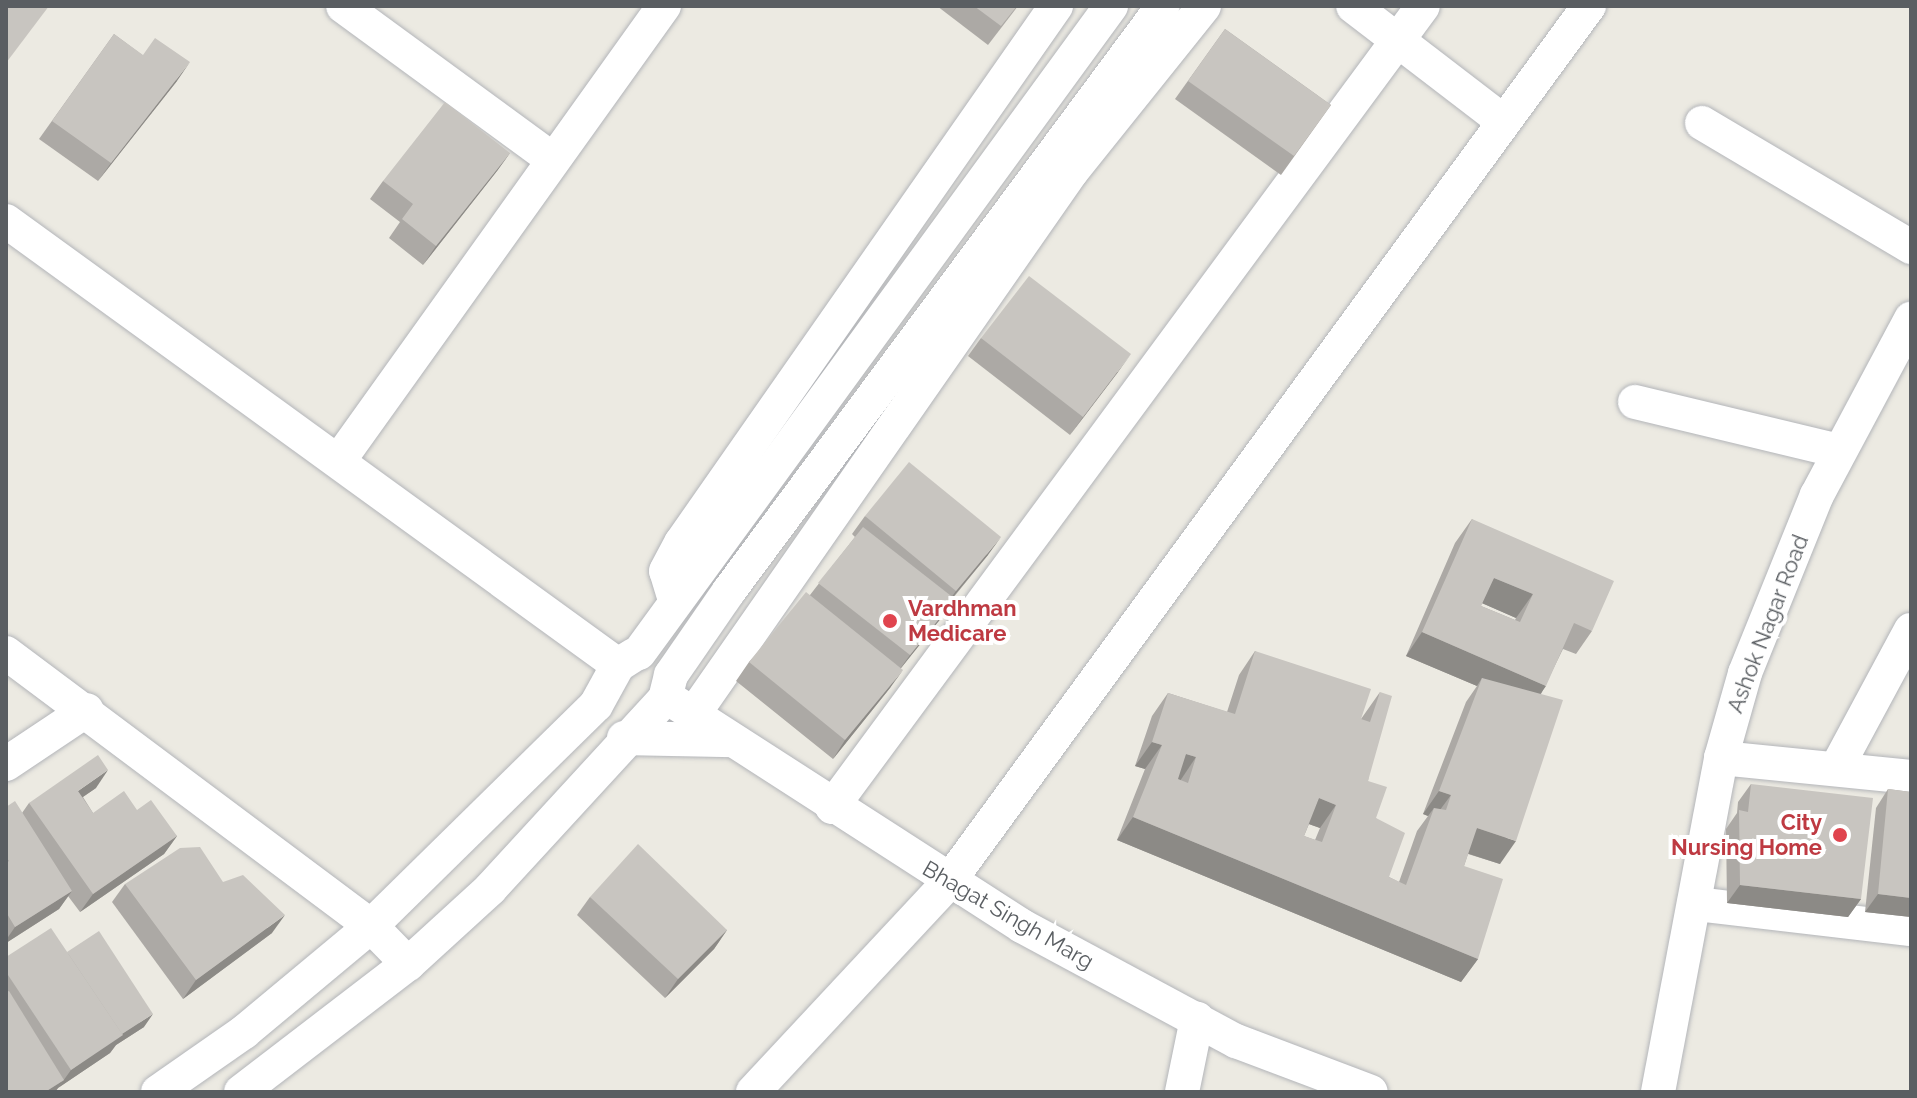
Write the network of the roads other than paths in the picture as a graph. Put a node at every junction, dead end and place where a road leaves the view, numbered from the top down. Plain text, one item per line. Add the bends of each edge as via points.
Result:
1 (343, 6) edge
2 (664, 6) edge
3 (1056, 6) edge
4 (1111, 6) edge
5 (1163, 6) edge
6 (1204, 6) edge
7 (1353, 6) edge
8 (1423, 6) edge
9 (1589, 6) edge
10 (1399, 39) junction
11 (1504, 122) junction
12 (1702, 123) dead end
13 (552, 159) junction
14 (6, 221) edge
15 (1911, 247) edge
16 (1911, 319) edge
17 (1635, 402) dead end
18 (1839, 451) junction
19 (340, 459) junction
20 (675, 600) junction
21 (1911, 630) edge
22 (6, 653) edge
23 (628, 659) junction
24 (677, 695) junction
25 (87, 710) junction
26 (624, 738) junction
27 (731, 740) junction
28 (1721, 758) junction
29 (6, 764) edge
30 (1836, 769) junction
31 (1911, 777) edge
32 (832, 807) junction
33 (947, 884) junction
34 (1697, 904) junction
35 (371, 926) junction
36 (1911, 929) edge
37 (408, 964) junction
38 (1197, 1019) junction
39 (158, 1092) edge
40 (241, 1092) edge
41 (753, 1092) edge
42 (1182, 1092) edge
43 (1371, 1092) edge
44 (1658, 1092) edge

1 - 13 street
2 - 13 street
3 - 20 street via 681,543 666,571
4 - 20 street
5 - 24 street via 729,591
6 - 24 street via 1072,171
7 - 10 street
8 - 10 street
9 - 11 street
10 - 11 street
10 - 32 street
11 - 33 street
12 - 15 street
13 - 19 street
14 - 19 street, Bhagat Singh Marg
16 - 18 street, Ashok Nagar Road
17 - 18 street
18 - 28 street, Ashok Nagar Road via 1745,673
19 - 23 street, Bhagat Singh Marg
20 - 23 street
21 - 30 street
22 - 25 street
23 - 24 street, Bhagat Singh Marg
23 - 35 street via 596,705
24 - 26 street
24 - 27 street, Bhagat Singh Marg
25 - 29 street
25 - 35 street
26 - 27 street
26 - 37 street via 490,889
27 - 32 street, Bhagat Singh Marg
28 - 30 street
28 - 34 street, Ashok Nagar Road
30 - 31 street
32 - 33 street, Bhagat Singh Marg
33 - 38 street, Bhagat Singh Marg
33 - 41 street
34 - 36 street
34 - 44 street, Ashok Nagar Road
35 - 37 street
35 - 39 street via 244,1032
37 - 40 street
38 - 42 street
38 - 43 street, Bhagat Singh Marg via 1284,1062

